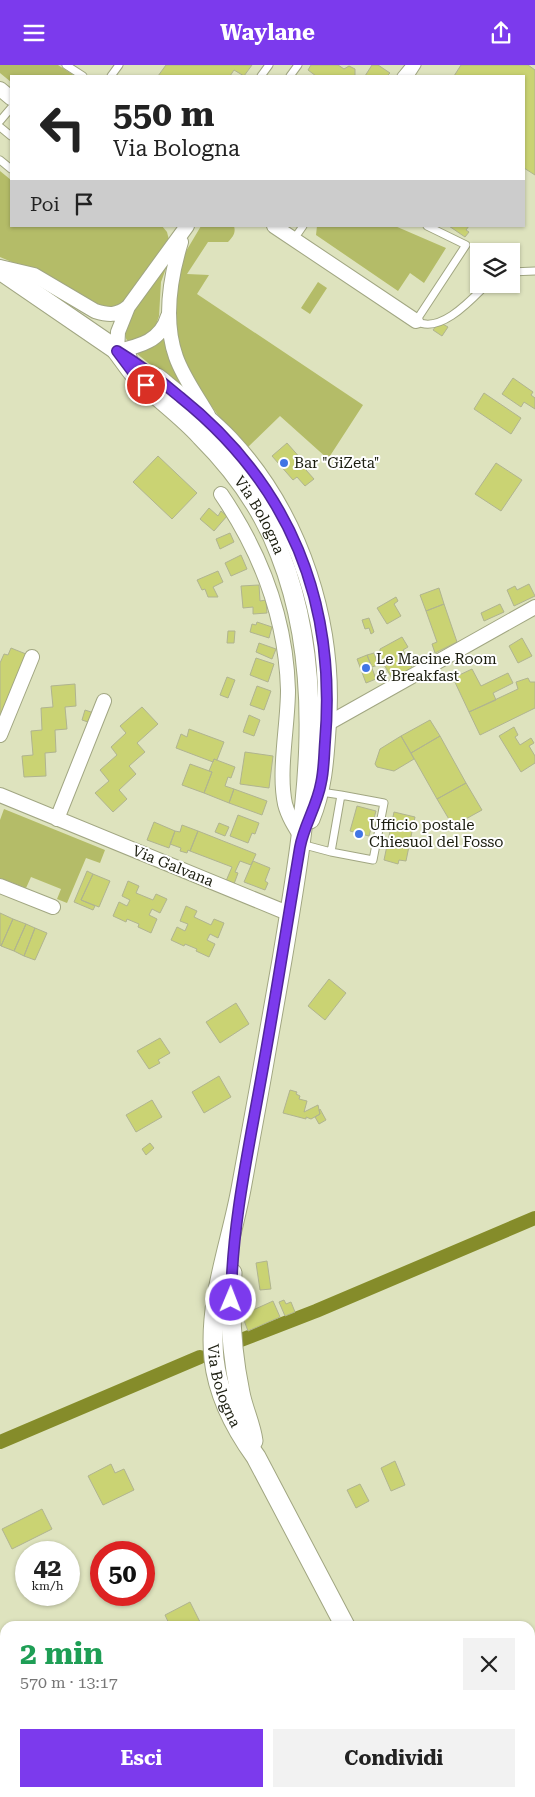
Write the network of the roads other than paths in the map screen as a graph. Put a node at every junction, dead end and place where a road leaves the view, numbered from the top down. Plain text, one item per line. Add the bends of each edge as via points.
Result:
1 (66, 65) edge
2 (410, 65) edge
3 (81, 75) edge
4 (402, 75) edge
5 (0, 89) edge
6 (10, 97) edge
7 (10, 109) edge
8 (0, 121) edge
9 (0, 127) edge
10 (10, 136) edge
11 (0, 160) edge
12 (10, 168) edge
13 (276, 227) edge
14 (302, 227) edge
15 (429, 227) edge
16 (182, 228) edge
17 (294, 239) junction
18 (0, 268) edge
19 (535, 271) edge
20 (520, 272) edge
21 (478, 293) edge
22 (170, 300) junction
23 (128, 307) junction
24 (416, 321) junction
25 (117, 351) junction
26 (215, 427) junction
27 (221, 494) dead end
28 (535, 607) edge
29 (32, 657) dead end
30 (104, 701) dead end
31 (318, 724) junction
32 (0, 735) edge
33 (283, 779) junction
34 (316, 785) junction
35 (0, 795) edge
36 (341, 795) junction
37 (57, 819) junction
38 (301, 841) junction
39 (330, 852) junction
40 (0, 886) edge
41 (53, 907) dead end
42 (290, 914) junction
43 (342, 1621) edge

1 - 3 lane
2 - 4 lane
5 - 6 street
7 - 8 lane
9 - 10 lane
11 - 12 lane
13 - 17 street
14 - 17 lane
15 - 24 lane via 466,245
16 - 22 street
16 - 23 street
17 - 24 street
18 - 23 street via 34,275 105,315 122,313
18 - 25 main road, Via Bologna
19 - 20 lane
21 - 24 lane via 443,320 427,325
22 - 25 street via 166,322 158,336
22 - 26 street via 169,323 176,359
23 - 25 street via 118,332
25 - 26 main road, Via Bologna via 142,366
25 - 31 main road, Via Bologna via 135,375 219,455 251,497 271,532 290,580 300,620
26 - 31 main road, Via Bologna via 263,483 290,530 304,563 325,650 328,694
27 - 33 street, Via Bologna via 257,555 279,620 288,691
28 - 31 street
29 - 32 street
30 - 37 street
31 - 34 main road, Via Bologna
33 - 34 street
33 - 38 street, Via Bologna via 285,803
34 - 36 lane
34 - 38 main road, Via Bologna via 317,803
35 - 37 street, Via Galvana
36 - 39 lane
36 - 39 lane via 384,803 373,860
37 - 42 street, Via Galvana
38 - 39 lane
38 - 42 main road, Via Bologna
40 - 41 street
42 - 43 main road, Via Bologna via 236,1220 231,1283 233,1350 256,1457

